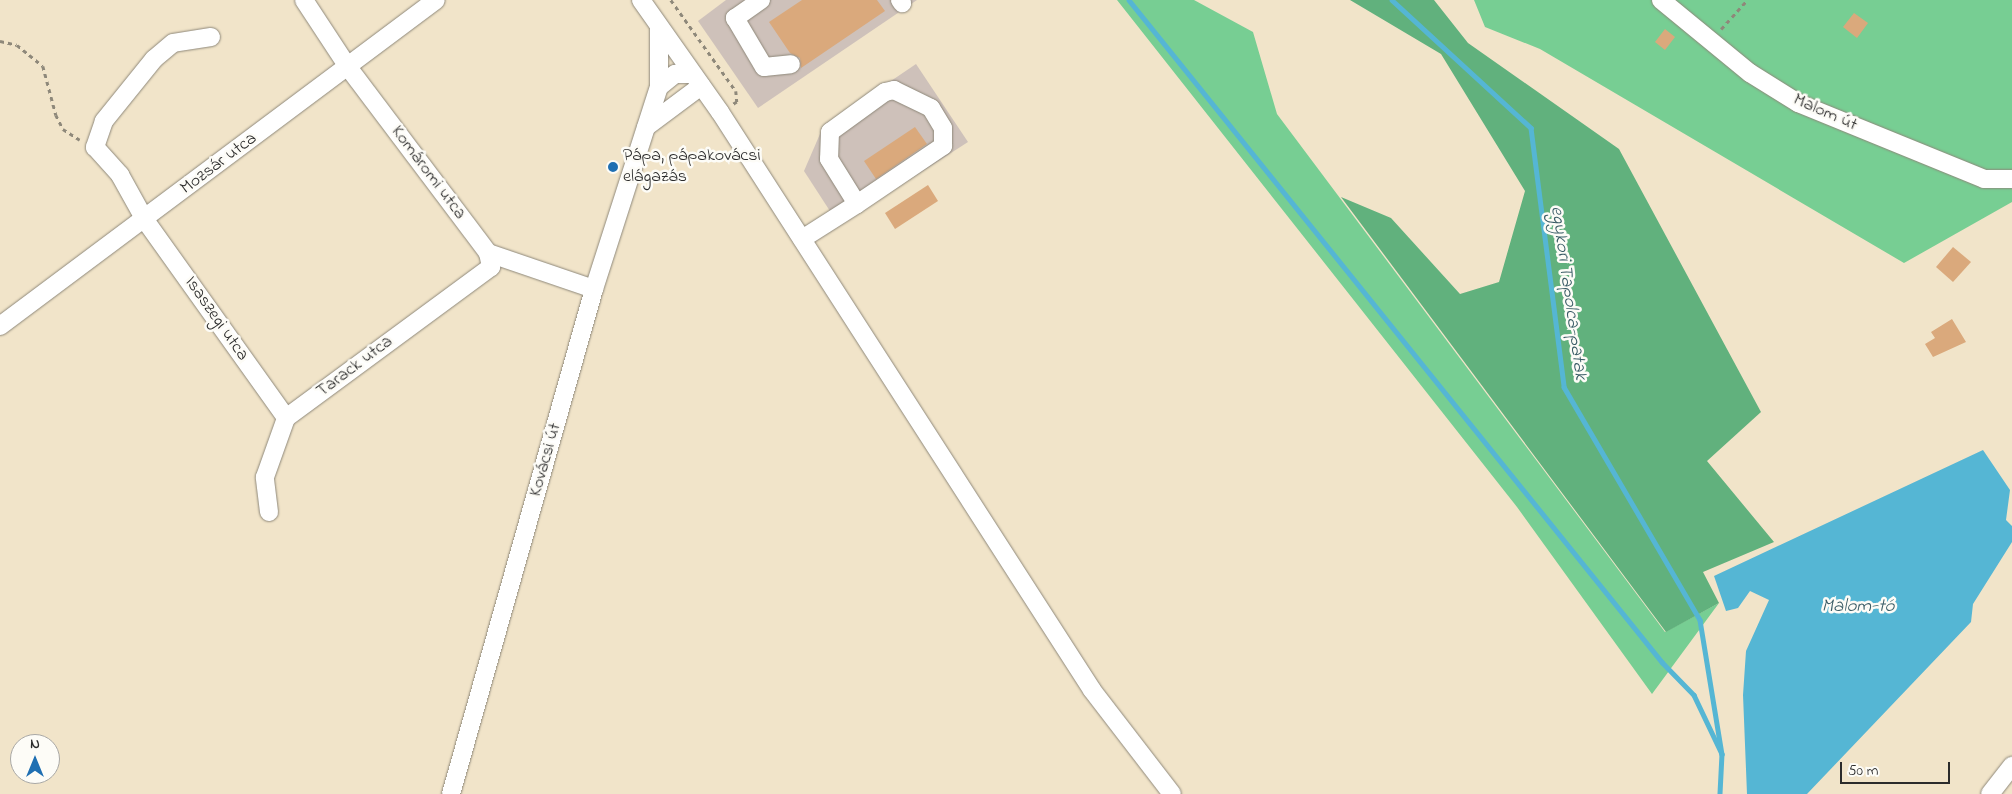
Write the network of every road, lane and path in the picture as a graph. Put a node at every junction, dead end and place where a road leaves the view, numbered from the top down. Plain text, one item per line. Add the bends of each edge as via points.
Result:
1 (304, 0) edge
2 (436, 0) edge
3 (641, 0) edge
4 (671, 0) edge
5 (761, 0) edge
6 (1661, 0) edge
7 (1747, 0) edge
8 (659, 26) junction
9 (210, 37) dead end
10 (0, 41) edge
11 (1710, 41) junction
12 (791, 64) dead end
13 (348, 67) junction
14 (697, 80) junction
15 (659, 87) junction
16 (720, 112) junction
17 (646, 127) junction
18 (95, 147) junction
19 (2012, 179) edge
20 (857, 204) junction
21 (145, 220) junction
22 (802, 239) junction
23 (488, 253) junction
24 (594, 289) junction
25 (0, 326) edge
26 (286, 418) junction
27 (269, 512) dead end
28 (2012, 766) edge
29 (451, 794) edge
30 (1172, 794) edge
31 (1990, 794) edge

1 - 13 street, Komáromi utca
2 - 13 street, Mozsár utca
3 - 8 street
4 - 16 path via 736,92 737,102
5 - 12 street via 735,18 764,67
6 - 11 street, Malom út
7 - 11 path
8 - 14 street
8 - 15 street, Kovácsi út
9 - 18 street via 173,43 154,59 104,121
10 - 18 path via 17,45 44,66 63,129
11 - 19 street, Malom út via 1750,73 1798,103 1984,179
13 - 21 street, Mozsár utca
13 - 23 street, Komáromi utca
14 - 15 street via 675,74
14 - 16 street
14 - 17 street
15 - 17 street, Kovácsi út
16 - 22 street
17 - 24 street, Kovácsi út
18 - 21 street, Isaszegi utca via 120,175
20 - 20 street via 829,159 830,132 885,92 894,90 931,108 943,128 943,146
20 - 22 street
21 - 25 street, Mozsár utca
21 - 26 street, Isaszegi utca
22 - 30 street via 1092,690
23 - 24 street
23 - 26 street, Tarack utca via 491,267
24 - 29 street, Kovácsi út
26 - 27 street via 265,477
28 - 31 street

